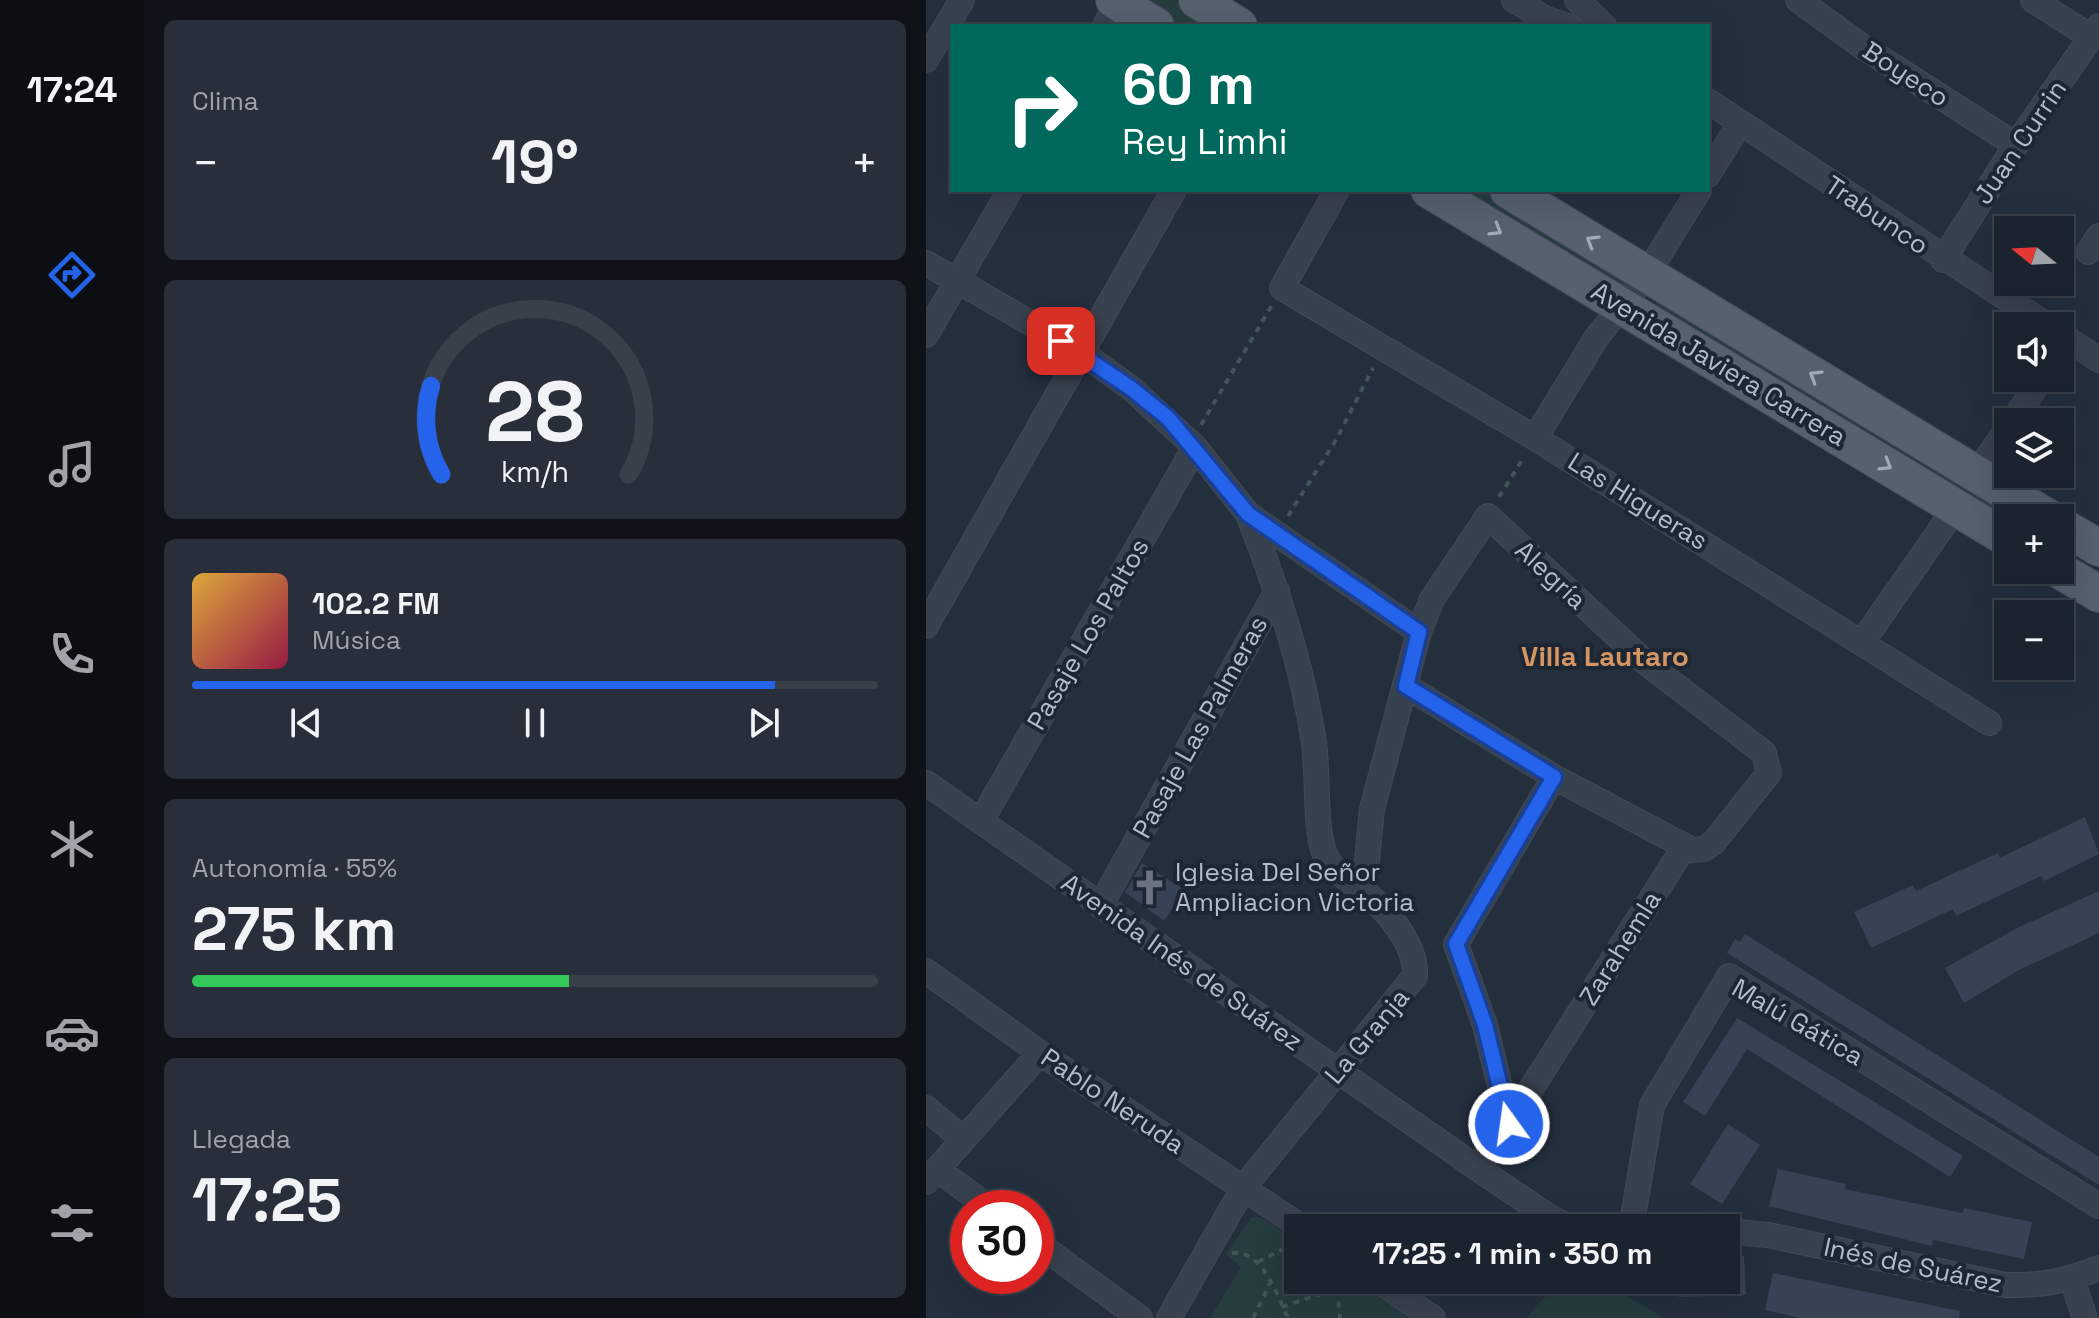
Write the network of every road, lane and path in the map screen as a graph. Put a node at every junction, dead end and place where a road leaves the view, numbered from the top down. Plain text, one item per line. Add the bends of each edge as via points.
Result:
1 (962, 0) edge
2 (1197, 0) edge
3 (1514, 0) edge
4 (1577, 0) edge
5 (1798, 0) edge
6 (2033, 0) edge
7 (1114, 7) edge
8 (1152, 24) edge
9 (1236, 24) edge
10 (1562, 24) edge
11 (1602, 24) edge
12 (2095, 32) edge
13 (926, 60) edge
14 (1710, 102) edge
15 (1740, 123) junction
16 (2016, 145) junction
17 (1710, 172) edge
18 (1009, 192) edge
19 (1173, 192) edge
20 (1336, 192) edge
21 (1432, 192) edge
22 (1511, 192) edge
23 (1698, 192) edge
24 (1943, 260) junction
25 (926, 263) edge
26 (1647, 274) junction
27 (956, 281) junction
28 (1282, 288) junction
29 (1621, 304) junction
30 (2021, 312) edge
31 (926, 335) edge
32 (2074, 346) edge
33 (1383, 348) junction
34 (1081, 352) junction
35 (2099, 360) edge
36 (1535, 438) junction
37 (1195, 447) junction
38 (1994, 448) edge
39 (1976, 474) junction
40 (2026, 504) edge
41 (1956, 507) junction
42 (1248, 514) junction
43 (1488, 516) junction
44 (1994, 530) edge
45 (1275, 533) junction
46 (2074, 533) edge
47 (2099, 548) edge
48 (2074, 579) edge
49 (1277, 591) junction
50 (2099, 594) edge
51 (926, 626) edge
52 (1419, 632) junction
53 (1863, 641) junction
54 (1406, 686) junction
55 (1989, 723) dead end
56 (1554, 777) junction
57 (926, 783) edge
58 (981, 821) junction
59 (1684, 847) junction
60 (1364, 891) junction
61 (1100, 906) junction
62 (926, 971) edge
63 (1040, 1053) junction
64 (1337, 1071) junction
65 (926, 1108) edge
66 (1509, 1124) junction
67 (963, 1139) junction
68 (1477, 1168) junction
69 (931, 1175) edge
70 (1244, 1187) junction
71 (958, 1190) edge
72 (2099, 1206) edge
73 (1551, 1214) edge
74 (1633, 1214) edge
75 (1284, 1215) edge
76 (1740, 1232) edge
77 (1284, 1251) edge
78 (1054, 1255) edge
79 (1222, 1257) dead end
80 (1258, 1262) junction
81 (2099, 1268) edge
82 (2072, 1279) junction
83 (1270, 1283) junction
84 (1322, 1294) edge
85 (1336, 1294) edge
86 (1398, 1294) edge
87 (1282, 1307) junction
88 (1140, 1318) edge
89 (1169, 1318) edge
90 (1253, 1318) edge
91 (1288, 1318) edge
92 (1340, 1318) edge
93 (1433, 1318) edge
94 (2085, 1318) edge

1 - 13 street
2 - 9 main road
3 - 10 street
4 - 11 street
5 - 16 street, Boyeco
6 - 12 street
7 - 8 main road
12 - 16 street, Juan Currin
14 - 15 street, Trabunco
15 - 17 street
15 - 24 street, Trabunco
16 - 24 street, Juan Currin
18 - 27 street
19 - 34 street
20 - 28 street
21 -> 29 main road, Avenida Javiera Carrera
26 -> 22 main road, Avenida Javiera Carrera
23 - 26 street
24 - 30 street, Trabunco
25 - 27 street
26 - 29 street
39 -> 26 main road, Avenida Javiera Carrera
27 - 31 street
27 - 34 street
28 - 33 street, Las Higueras
28 - 37 path via 1202,422
29 - 36 street
29 -> 41 main road, Avenida Javiera Carrera
32 - 35 street, Trabunco
33 - 36 street, Las Higueras
33 - 45 path via 1336,440
34 - 37 street via 1132,389
34 - 51 street
36 - 43 path
36 - 53 street, Las Higueras
37 - 42 street
37 - 58 street, Pasaje Los Paltos
38 - 39 street
39 - 40 main road, Avenida Javiera Carrera
41 - 44 main road, Avenida Javiera Carrera
41 - 53 street
42 - 45 street
42 - 49 street, La Granja
43 - 52 street via 1432,599
43 - 59 street, Alegría via 1645,662 1764,753 1769,766 1766,780 1732,821 1710,846
45 - 52 street
46 - 47 main road
48 - 50 main road
49 - 60 street, La Granja via 1300,665 1324,853 1335,871
49 - 61 street, Pasaje Las Palmeras
52 - 54 street
53 - 55 street, Las Higueras
54 - 56 street
54 - 60 street via 1372,809
56 - 59 street
56 - 66 street via 1456,944 1485,1025
57 - 58 street, Avenida Inés de Suárez
58 - 61 street, Avenida Inés de Suárez
59 - 66 street, Zarahemla
60 - 64 street, La Granja via 1396,926 1415,962 1415,976
61 - 64 street, Avenida Inés de Suárez
62 - 63 street, Pablo Neruda
63 - 67 street
63 - 70 street, Pablo Neruda
64 - 68 street, Avenida Inés de Suárez
64 - 70 street, La Granja
65 - 67 street
66 - 68 street, Zarahemla
67 - 69 street
68 - 73 street
69 - 71 street
70 - 75 street, Pablo Neruda
70 - 89 street, La Granja
72 - 74 street, Malú Gática via 1729,976 1652,1105
76 - 82 street, Inés de Suárez via 2006,1285
77 - 80 path
78 - 88 street
79 - 80 path via 1243,1252
80 - 83 path
81 - 82 street, Inés de Suárez
82 - 94 street
83 - 87 path
83 - 90 path
84 - 87 path
85 - 92 path
86 - 93 street
87 - 91 path

